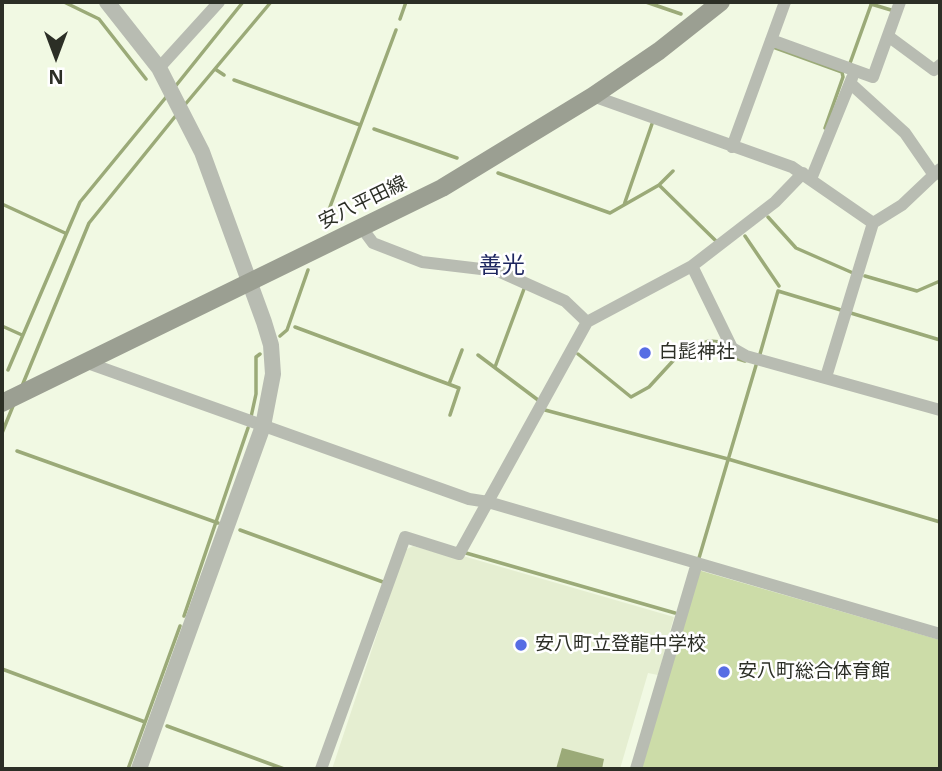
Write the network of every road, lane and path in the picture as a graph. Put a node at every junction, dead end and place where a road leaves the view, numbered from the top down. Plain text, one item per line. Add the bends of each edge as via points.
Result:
1 (107, 2) edge
2 (219, 2) edge
3 (721, 2) edge
4 (785, 2) edge
5 (900, 2) edge
6 (888, 36) junction
7 (771, 40) junction
8 (940, 65) edge
9 (163, 75) junction
10 (853, 77) junction
11 (593, 96) junction
12 (732, 147) junction
13 (937, 172) edge
14 (807, 176) junction
15 (873, 223) junction
16 (362, 228) junction
17 (692, 266) junction
18 (249, 282) junction
19 (587, 322) junction
20 (85, 362) junction
21 (826, 377) junction
22 (2, 404) edge
23 (940, 410) edge
24 (263, 426) junction
25 (488, 502) junction
26 (697, 563) junction
27 (940, 634) edge
28 (139, 769) edge
29 (321, 769) edge
30 (636, 769) edge

1 - 9 street
2 - 9 street
3 - 11 main road, 安八平田線
4 - 7 street
5 - 6 street
6 - 8 street via 934,70
6 - 10 street via 873,77
7 - 10 street
7 - 12 street
9 - 18 street via 202,152
10 - 13 street
10 - 14 street
11 - 12 street
11 - 16 main road, 安八平田線 via 442,188
12 - 14 street
13 - 15 street via 902,205
14 - 15 street
14 - 17 street
15 - 21 street
16 - 18 main road, 安八平田線
16 - 19 street via 373,243 422,262 498,271 565,300
17 - 19 street
17 - 21 street via 732,348 746,356
18 - 20 main road, 安八平田線
18 - 24 street via 271,345 273,374
19 - 25 street
20 - 22 main road, 安八平田線
20 - 24 street
21 - 23 street
24 - 25 street
24 - 28 street
25 - 26 street
25 - 29 street via 459,554 405,537
26 - 27 street
26 - 30 street

